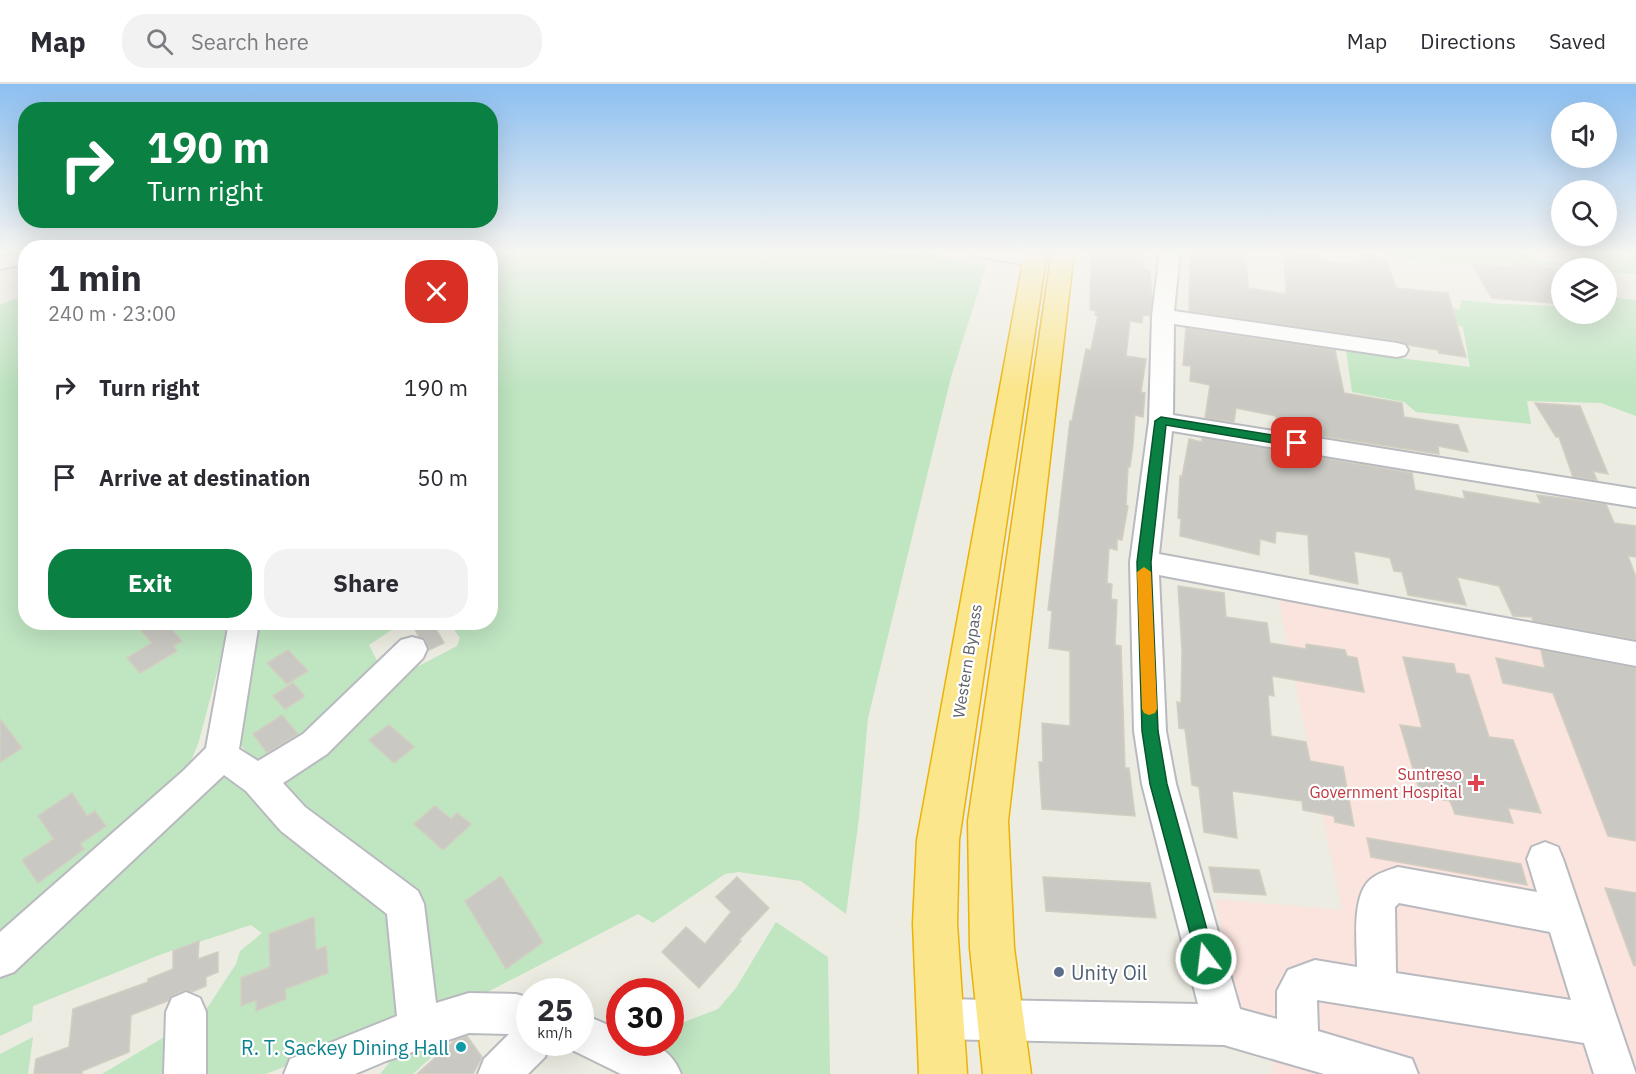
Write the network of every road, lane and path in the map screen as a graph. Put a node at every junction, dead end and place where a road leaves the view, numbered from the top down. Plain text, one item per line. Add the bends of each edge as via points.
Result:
1 (1036, 297) edge
2 (1040, 297) edge
3 (1165, 297) edge
4 (1163, 316) junction
5 (1397, 350) dead end
6 (1161, 421) junction
7 (1636, 498) edge
8 (1144, 562) junction
9 (243, 630) edge
10 (412, 649) dead end
11 (1636, 654) edge
12 (221, 755) junction
13 (258, 780) junction
14 (1545, 860) dead end
15 (1564, 916) junction
16 (0, 958) edge
17 (1377, 990) junction
18 (186, 1012) dead end
19 (516, 1014) edge
20 (940, 1019) junction
21 (998, 1019) junction
22 (1599, 1024) junction
23 (1224, 1025) junction
24 (419, 1030) junction
25 (594, 1040) edge
26 (1298, 1046) junction
27 (516, 1056) edge
28 (185, 1074) edge
29 (305, 1074) edge
30 (499, 1074) edge
31 (660, 1074) edge
32 (943, 1074) edge
33 (1006, 1074) edge
34 (1397, 1074) edge
35 (1615, 1074) edge

1 - 20 highway, Western Bypass via 938,840 935,923
2 - 21 highway via 988,821 986,887
3 - 4 street
4 - 5 street
4 - 6 street
6 - 7 street
6 - 8 street
8 - 11 street
8 - 23 street via 1150,731 1159,784
9 - 12 street
10 - 13 street via 315,744
12 - 13 street
12 - 16 street
13 - 24 street via 293,819 405,904
14 - 15 street
15 - 17 street via 1398,885 1388,888 1380,894 1376,906
15 - 22 street
17 - 22 street
17 - 26 street via 1315,980 1302,984 1298,991
18 - 28 street
19 - 24 street via 469,1013
20 - 21 street
20 - 32 highway, Western Bypass
21 - 23 street
21 - 33 highway
22 - 35 street
23 - 26 street
24 - 29 street
25 - 31 street
26 - 34 street
27 - 30 street

